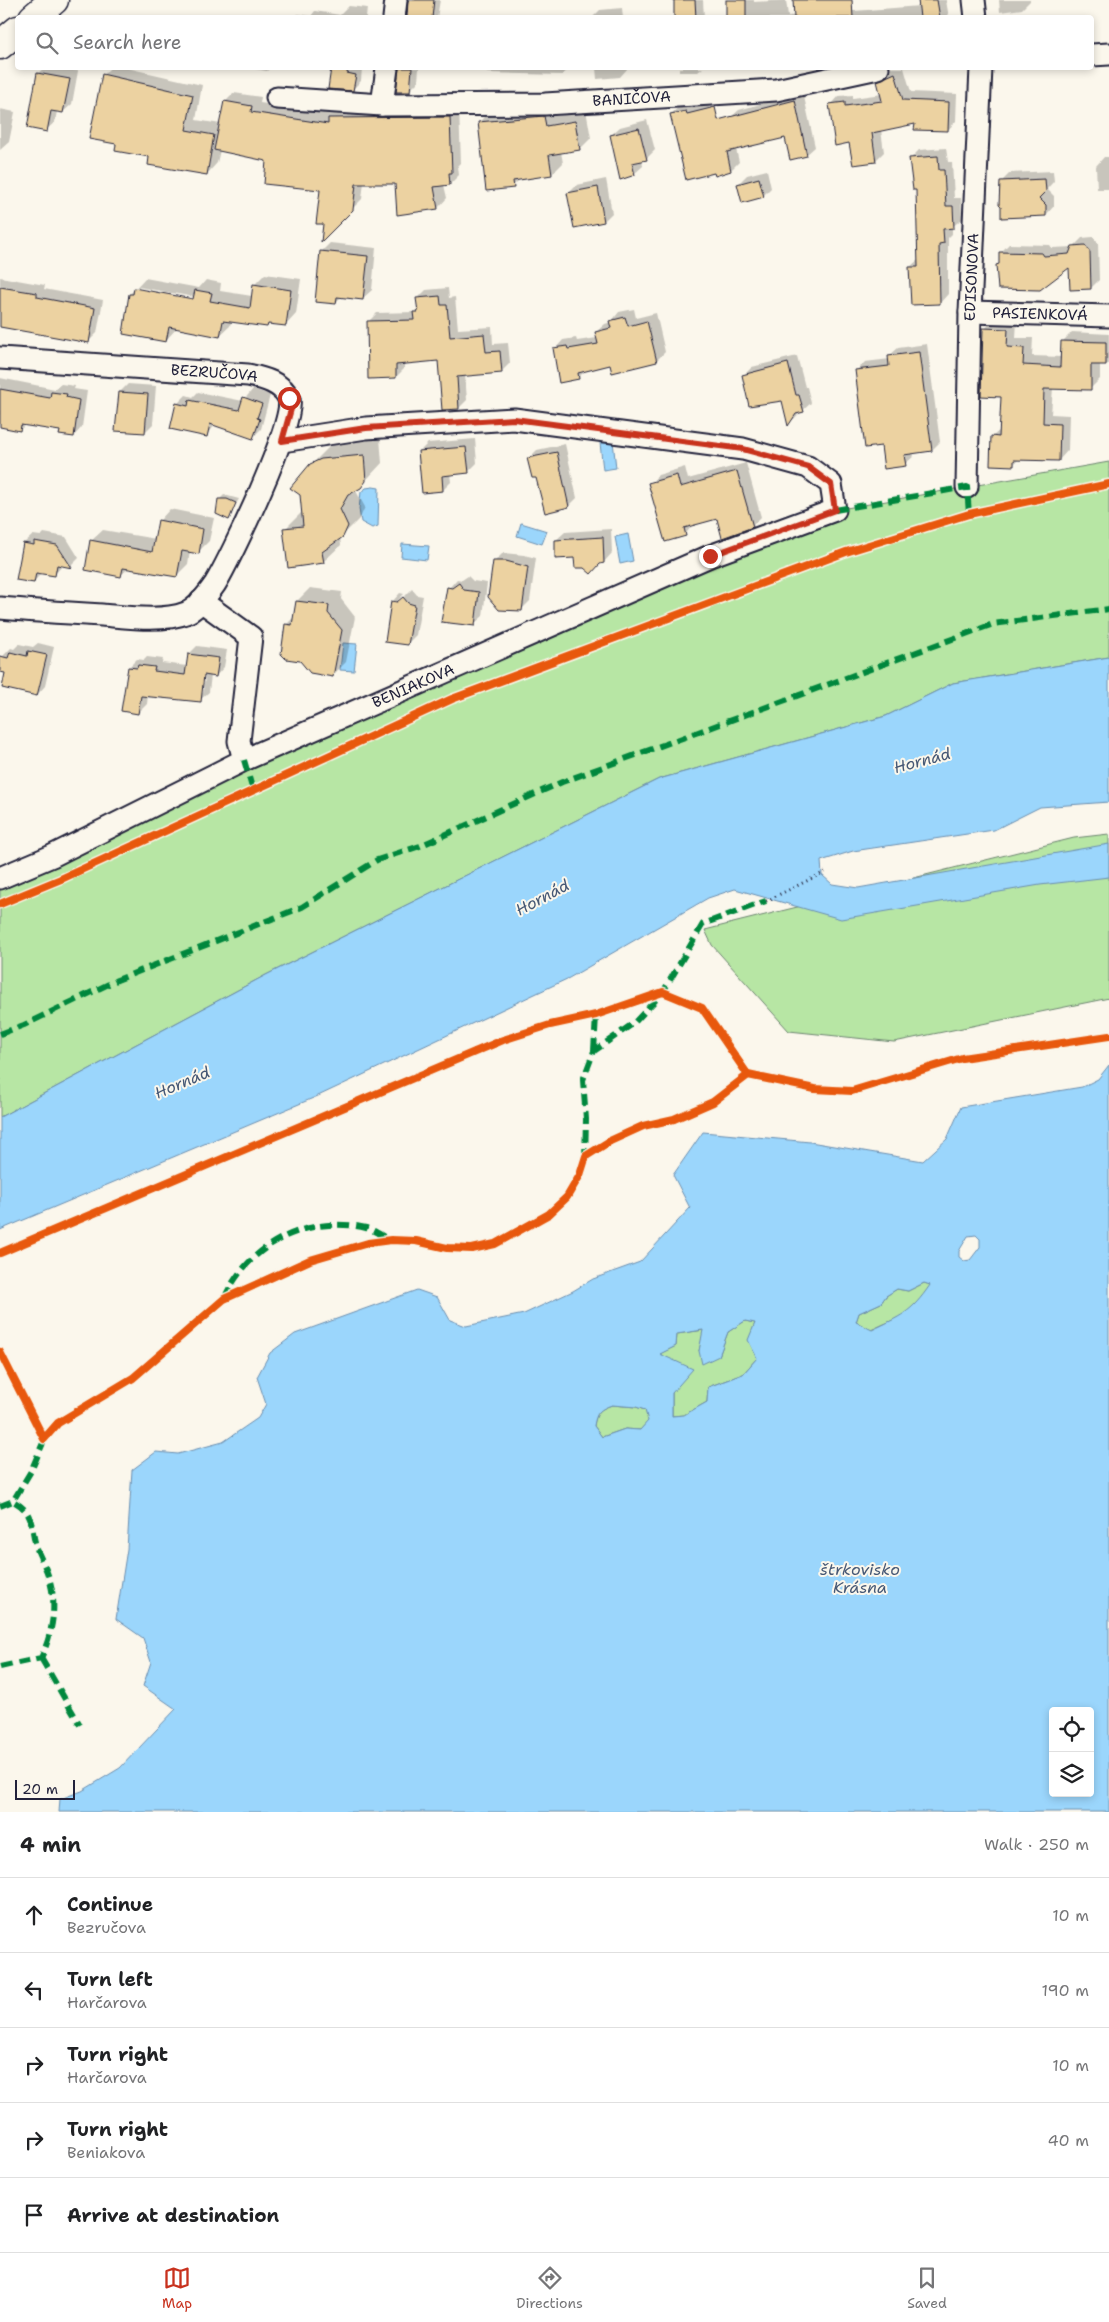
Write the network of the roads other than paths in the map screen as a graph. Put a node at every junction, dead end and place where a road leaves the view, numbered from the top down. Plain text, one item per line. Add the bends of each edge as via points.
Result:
1 (54, 0) edge
2 (396, 0) edge
3 (974, 0) edge
4 (36, 15) edge
5 (394, 15) edge
6 (976, 15) edge
7 (15, 32) edge
8 (0, 45) edge
9 (1109, 54) edge
10 (1094, 55) edge
11 (387, 70) edge
12 (869, 70) edge
13 (981, 70) edge
14 (277, 98) dead end
15 (382, 105) junction
16 (970, 312) junction
17 (1109, 316) edge
18 (0, 358) edge
19 (282, 441) junction
20 (967, 486) dead end
21 (202, 601) junction
22 (0, 608) edge
23 (244, 760) junction
24 (0, 878) edge

1 - 4 main road
2 - 5 street
3 - 6 street
7 - 8 main road
9 - 10 street
11 - 15 street
12 - 15 street, BANIČOVA via 776,90 545,104
13 - 16 street, EDISONOVA
14 - 15 street, BANIČOVA
16 - 17 street, PASIENKOVÁ
16 - 20 street, EDISONOVA
18 - 19 street, BEZRUČOVA via 267,379 289,398 291,409
19 - 21 street, BEZRUČOVA via 228,558
19 - 23 street, BENIAKOVA via 366,428 514,419 606,429 743,449 808,467 831,484 835,510 710,556
21 - 22 street, BEZRUČOVA via 187,613 163,617 134,618
21 - 23 street via 251,638 239,742
23 - 24 street, BENIAKOVA via 52,856

